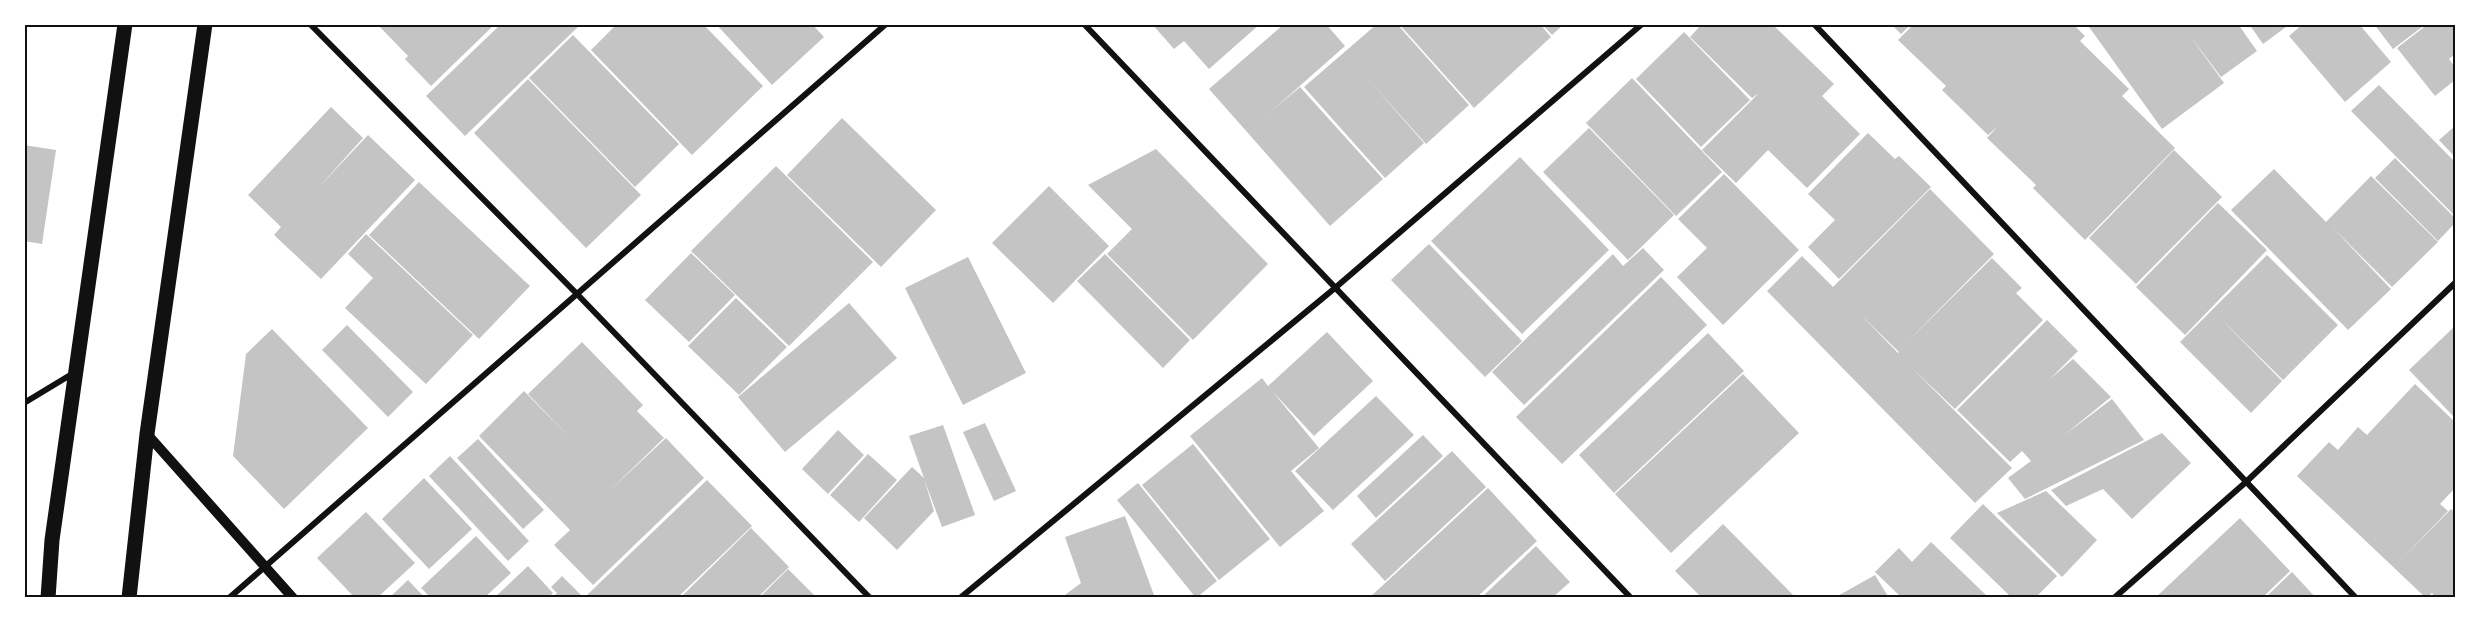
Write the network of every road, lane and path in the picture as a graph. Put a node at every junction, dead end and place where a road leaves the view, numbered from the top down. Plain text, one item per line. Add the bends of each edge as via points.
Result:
1 (125, 24) edge
2 (205, 24) edge
3 (310, 24) edge
4 (886, 24) edge
5 (1084, 24) edge
6 (1642, 24) edge
7 (1814, 24) edge
8 (2455, 283) edge
9 (1335, 288) junction
10 (577, 294) junction
11 (75, 372) junction
12 (24, 403) edge
13 (147, 434) junction
14 (2246, 482) junction
15 (265, 566) junction
16 (48, 598) edge
17 (129, 598) edge
18 (229, 598) edge
19 (293, 598) edge
20 (870, 598) edge
21 (960, 598) edge
22 (1631, 598) edge
23 (2114, 598) edge
24 (2356, 598) edge

1 - 11 main road
2 - 13 main road
3 - 10 street
4 - 10 street
5 - 9 street
6 - 9 street
7 - 14 street
8 - 14 street
9 - 21 street
9 - 22 street
10 - 15 street
10 - 20 street
11 - 12 street
11 - 16 main road
13 - 15 street
13 - 17 main road
14 - 23 street
14 - 24 street
15 - 18 street
15 - 19 street

